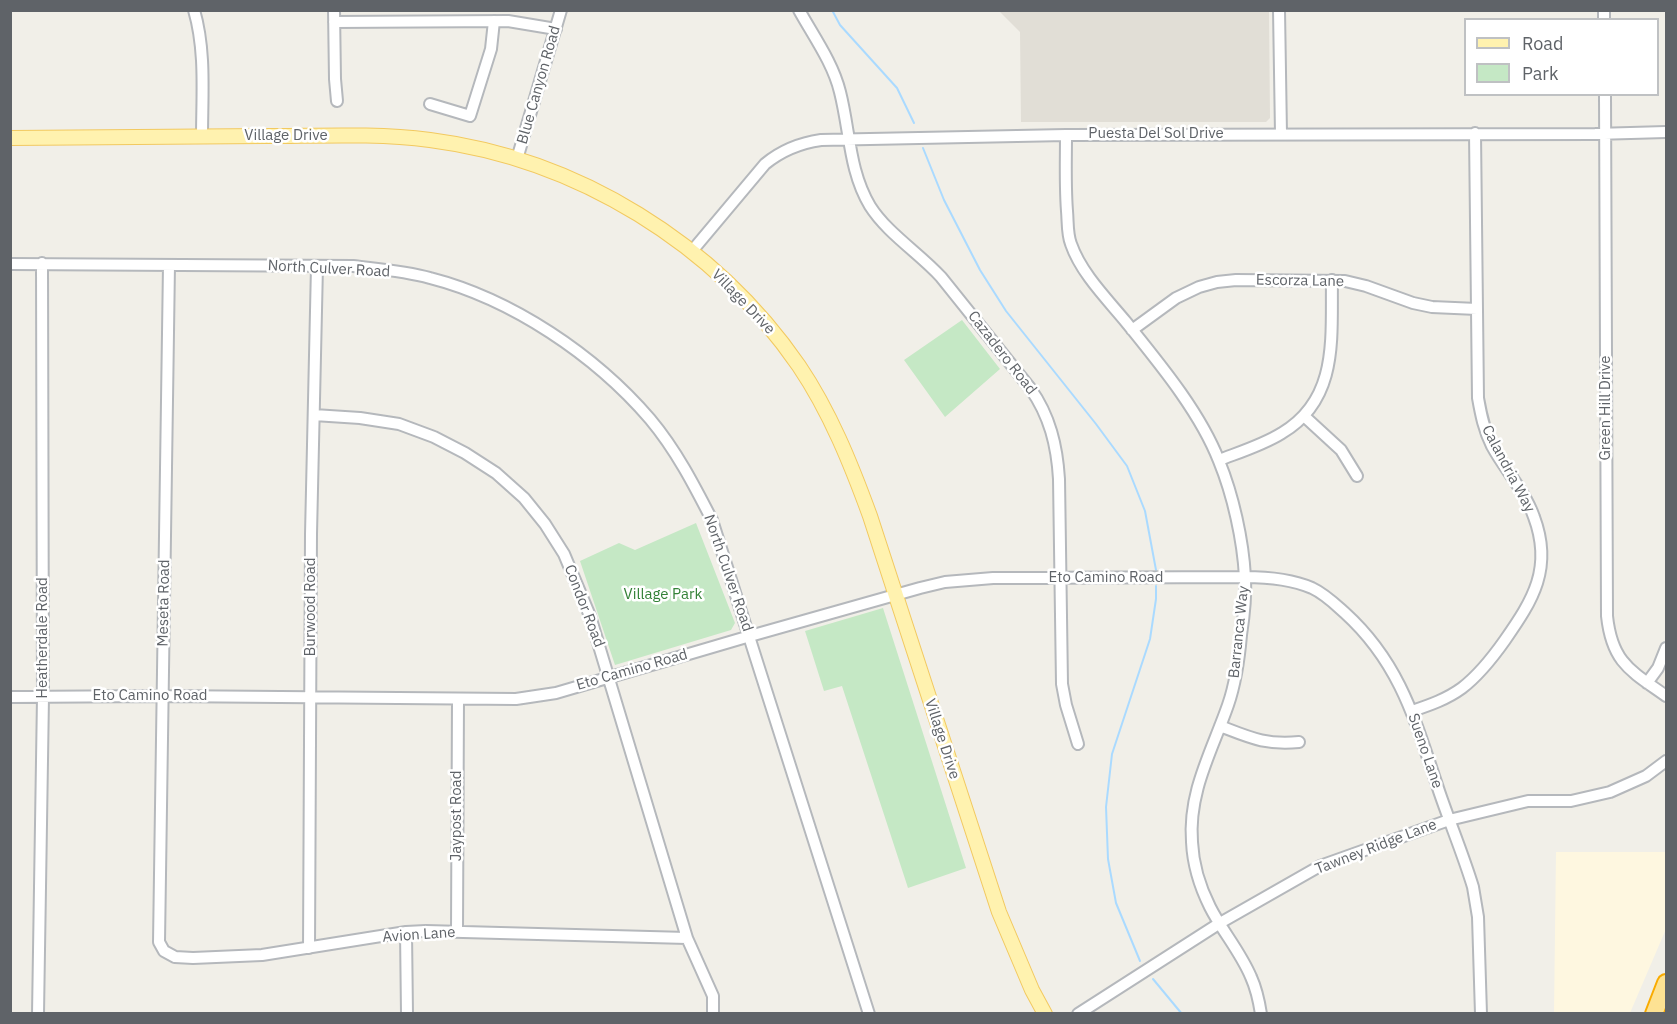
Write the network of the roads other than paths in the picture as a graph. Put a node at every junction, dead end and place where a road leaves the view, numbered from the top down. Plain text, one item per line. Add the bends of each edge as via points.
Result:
1 (194, 10) edge
2 (334, 10) edge
3 (561, 10) edge
4 (800, 10) edge
5 (1280, 10) edge
6 (494, 21) junction
7 (334, 22) junction
8 (556, 29) junction
9 (1605, 96) edge
10 (337, 101) dead end
11 (430, 104) dead end
12 (1666, 132) edge
13 (1475, 133) junction
14 (1605, 133) junction
15 (1281, 134) junction
16 (1066, 135) junction
17 (202, 137) junction
18 (10, 138) edge
19 (848, 140) junction
20 (517, 159) junction
21 (692, 251) junction
22 (42, 263) junction
23 (10, 264) edge
24 (169, 265) junction
25 (317, 266) junction
26 (1332, 280) junction
27 (1477, 309) junction
28 (1132, 330) junction
29 (314, 415) junction
30 (1304, 416) junction
31 (1219, 460) junction
32 (1357, 476) dead end
33 (1245, 577) junction
34 (1061, 578) junction
35 (896, 595) junction
36 (750, 636) junction
37 (1666, 648) edge
38 (609, 677) junction
39 (1647, 683) junction
40 (162, 696) junction
41 (1666, 696) edge
42 (10, 697) edge
43 (43, 697) junction
44 (311, 697) junction
45 (458, 699) junction
46 (1412, 711) junction
47 (1220, 726) junction
48 (1299, 742) dead end
49 (1078, 744) dead end
50 (1666, 761) edge
51 (1449, 820) junction
52 (1220, 923) junction
53 (406, 932) junction
54 (457, 932) junction
55 (687, 938) junction
56 (159, 942) joint
57 (309, 948) junction
58 (1666, 983) edge
59 (38, 1014) edge
60 (407, 1014) edge
61 (713, 1014) edge
62 (869, 1014) edge
63 (1045, 1014) edge
64 (1078, 1014) edge
65 (1261, 1014) edge
66 (1481, 1014) edge
67 (1654, 1014) edge

1 - 17 street via 201,38
2 - 7 street
3 - 8 street, Blue Canyon Road
4 - 19 street, Cazadero Road via 837,81
5 - 15 street
6 - 7 street
6 - 8 street
6 - 11 street via 491,49 470,116
7 - 10 street
8 - 20 street, Blue Canyon Road
9 - 14 street, Green Hill Drive
12 - 14 street, Puesta Del Sol Drive
13 - 14 street, Puesta Del Sol Drive
13 - 15 street, Puesta Del Sol Drive
13 - 27 street, Calandria Way
14 - 39 street, Green Hill Drive via 1607,616 1612,644 1619,657
15 - 16 street, Puesta Del Sol Drive
16 - 19 street, Puesta Del Sol Drive
16 - 28 street, Barranca Way via 1065,183 1071,245 1094,284
17 - 18 main road, Village Drive
17 - 20 main road, Village Drive via 402,137
19 - 21 street, Puesta Del Sol Drive via 805,142 776,155 755,174
19 - 34 street, Cazadero Road via 856,177 877,216 941,276 1030,388 1044,412 1058,462
20 - 21 main road, Village Drive via 614,199
21 - 35 main road, Village Drive via 735,291 800,367 853,468
22 - 23 street, North Culver Road
22 - 24 street, North Culver Road
22 - 43 street, Heatherdale Road
24 - 25 street, North Culver Road
24 - 40 street, Meseta Road
25 - 29 street, Burwood Road
25 - 36 street, North Culver Road via 394,271 465,289 547,330 596,366 651,420 692,480 712,520
26 - 27 street, Escorza Lane via 1366,286 1432,307
26 - 28 street, Escorza Lane via 1217,282 1176,298
26 - 30 street via 1328,368 1319,395
27 - 46 street, Calandria Way via 1481,417 1493,447 1533,515 1541,563 1529,603 1484,667 1461,689
28 - 31 street, Barranca Way via 1180,394
29 - 38 street, Condor Road via 399,424 444,442 496,473 524,498 564,554 590,616
29 - 44 street, Burwood Road
30 - 31 street via 1282,434
30 - 32 street via 1341,450
31 - 33 street, Barranca Way via 1235,516
33 - 34 street, Eto Camino Road
33 - 46 street, Sueno Lane via 1294,582 1328,598 1384,657
33 - 47 street, Barranca Way via 1239,656
34 - 35 street, Eto Camino Road via 945,582
34 - 49 street, Cazadero Road via 1062,684
35 - 36 street, Eto Camino Road
35 - 63 main road, Village Drive via 999,912
36 - 38 street, Eto Camino Road
36 - 62 street, North Culver Road
37 - 39 street
38 - 45 street, Eto Camino Road via 536,697
38 - 55 street, Condor Road
39 - 41 street, Green Hill Drive
40 - 43 street, Eto Camino Road
40 - 44 street, Eto Camino Road
40 - 56 street, Meseta Road
42 - 43 street, Eto Camino Road
43 - 59 street, Heatherdale Road
44 - 45 street, Eto Camino Road
44 - 57 street, Burwood Road
45 - 54 street, Jaypost Road
46 - 51 street, Sueno Lane
47 - 48 street via 1270,743
47 - 52 street, Barranca Way via 1198,784 1191,825 1197,873
50 - 51 street, Tawney Ridge Lane via 1629,785 1600,795 1571,801 1528,801
51 - 52 street, Tawney Ridge Lane via 1320,866
51 - 66 street, Sueno Lane via 1477,904
52 - 64 street, Tawney Ridge Lane
52 - 65 street, Barranca Way via 1252,978
53 - 54 street, Avion Lane
53 - 57 street, Avion Lane
53 - 60 street
54 - 55 street, Avion Lane
55 - 61 street, Condor Road via 713,996
56 - 57 street, Avion Lane via 164,951 175,957 193,958
58 - 67 highway

